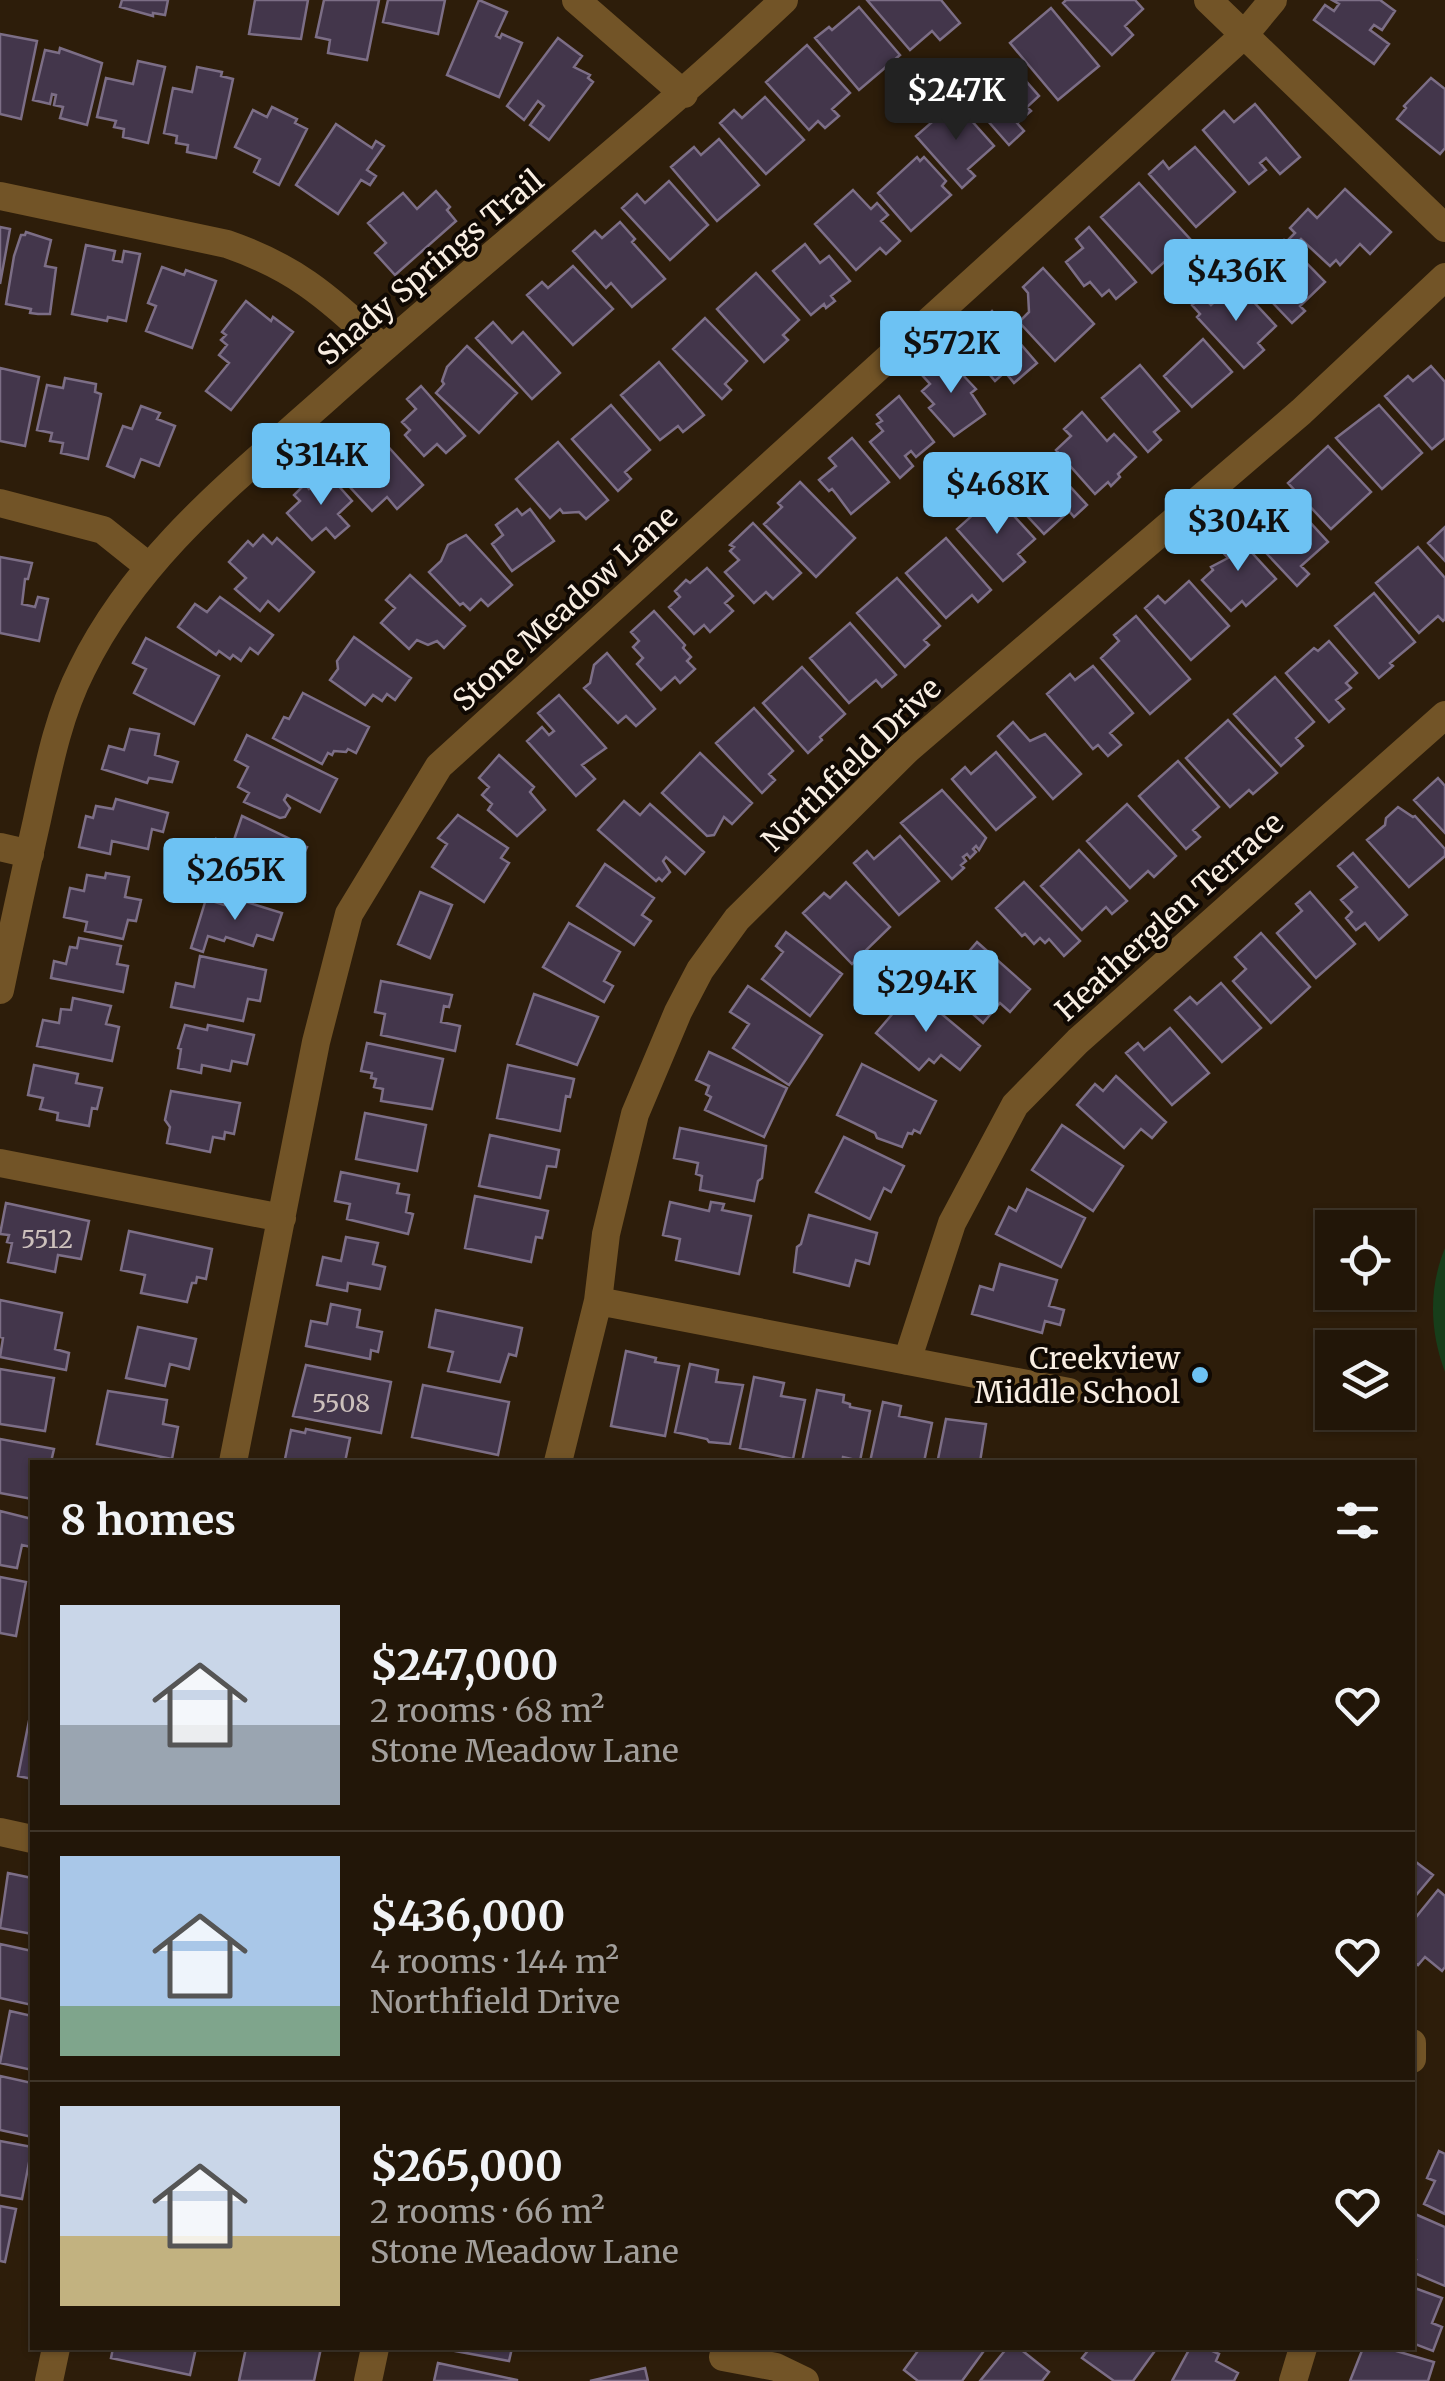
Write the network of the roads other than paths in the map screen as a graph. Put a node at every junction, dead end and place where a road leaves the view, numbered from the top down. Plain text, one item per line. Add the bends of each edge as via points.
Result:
1 (576, 0) edge
2 (784, 0) edge
3 (1208, 0) edge
4 (1273, 0) edge
5 (1244, 35) junction
6 (684, 94) junction
7 (0, 196) edge
8 (1445, 228) edge
9 (1445, 277) edge
10 (383, 348) junction
11 (0, 503) edge
12 (148, 566) junction
13 (1445, 715) edge
14 (0, 847) edge
15 (30, 854) junction
16 (0, 990) edge
17 (0, 1163) edge
18 (282, 1218) junction
19 (598, 1301) junction
20 (907, 1361) junction
21 (1069, 1392) dead end
22 (233, 1460) edge
23 (558, 1460) edge
24 (0, 1832) edge
25 (30, 1839) edge
26 (56, 2350) edge
27 (375, 2350) edge
28 (1302, 2350) edge
29 (723, 2357) dead end
30 (49, 2381) edge
31 (368, 2381) edge
32 (805, 2381) edge
33 (1293, 2381) edge

1 - 6 street
2 - 6 street, Shady Springs Trail
3 - 5 street
4 - 5 street, Stone Meadow Lane
5 - 8 street
5 - 18 street, Stone Meadow Lane via 439,766 349,914
6 - 10 street, Shady Springs Trail
7 - 10 street via 262,256 325,295
9 - 19 street, Northfield Drive via 1301,412 908,749 736,919 678,1012 635,1114 606,1234
10 - 12 street, Shady Springs Trail via 174,535
11 - 12 street via 103,530
12 - 15 street, Shady Springs Trail via 81,670 54,742
13 - 20 street, Heatherglen Terrace via 1078,1041 1015,1106 952,1223
14 - 15 street
15 - 16 street, Shady Springs Trail
17 - 18 street
18 - 22 street, Stone Meadow Lane
19 - 20 street
19 - 23 street, Northfield Drive
20 - 21 street
24 - 25 street
26 - 30 street
27 - 31 street
28 - 33 street
29 - 32 street

